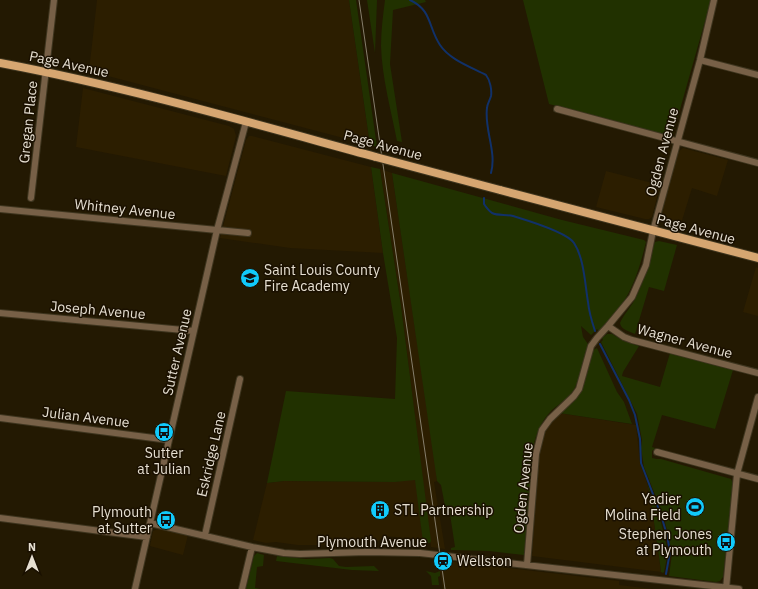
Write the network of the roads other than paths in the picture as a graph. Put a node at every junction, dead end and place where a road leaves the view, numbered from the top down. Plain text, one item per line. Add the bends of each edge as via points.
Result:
1 (54, 0) edge
2 (714, 0) edge
3 (700, 60) junction
4 (0, 63) edge
5 (45, 72) junction
6 (758, 74) edge
7 (556, 109) dead end
8 (246, 122) junction
9 (677, 142) junction
10 (758, 163) edge
11 (31, 198) dead end
12 (0, 209) edge
13 (217, 230) junction
14 (653, 231) junction
15 (248, 233) dead end
16 (758, 258) edge
17 (0, 313) edge
18 (608, 326) junction
19 (194, 331) junction
20 (758, 373) edge
21 (240, 379) dead end
22 (758, 397) edge
23 (0, 418) edge
24 (169, 440) junction
25 (657, 452) dead end
26 (737, 474) junction
27 (758, 480) edge
28 (0, 518) edge
29 (150, 523) junction
30 (205, 535) junction
31 (147, 537) junction
32 (252, 547) junction
33 (527, 564) junction
34 (726, 588) edge
35 (135, 589) edge
36 (242, 589) edge
37 (739, 589) edge

1 - 5 street, Gregan Place
2 - 3 street, Ogden Avenue
3 - 6 street
3 - 9 street, Ogden Avenue
4 - 5 main road, Page Avenue
5 - 8 main road, Page Avenue
5 - 11 street, Gregan Place
7 - 9 street
8 - 13 street, Sutter Avenue
8 - 14 main road, Page Avenue, bridge
9 - 10 street
9 - 14 street, Ogden Avenue
12 - 13 street, Whitney Avenue
13 - 15 street, Whitney Avenue
13 - 19 street, Sutter Avenue
14 - 16 main road, Page Avenue
14 - 18 street, Ogden Avenue via 646,265 632,296
17 - 19 street, Joseph Avenue
18 - 20 street, Wagner Avenue via 628,338
18 - 33 street, Ogden Avenue via 591,346 579,389 542,430 536,454
19 - 24 street, Sutter Avenue
21 - 30 street, Eskridge Lane
22 - 26 street
23 - 24 street, Julian Avenue
24 - 29 street, Sutter Avenue
25 - 26 street
26 - 27 street
26 - 34 street
28 - 31 street
29 - 30 street, Plymouth Avenue
29 - 31 street, Sutter Avenue
30 - 32 street, Plymouth Avenue
31 - 35 street, Sutter Avenue
32 - 33 street, Plymouth Avenue via 300,554 420,553
32 - 36 street
33 - 34 street, Plymouth Avenue
34 - 37 street, Plymouth Avenue

